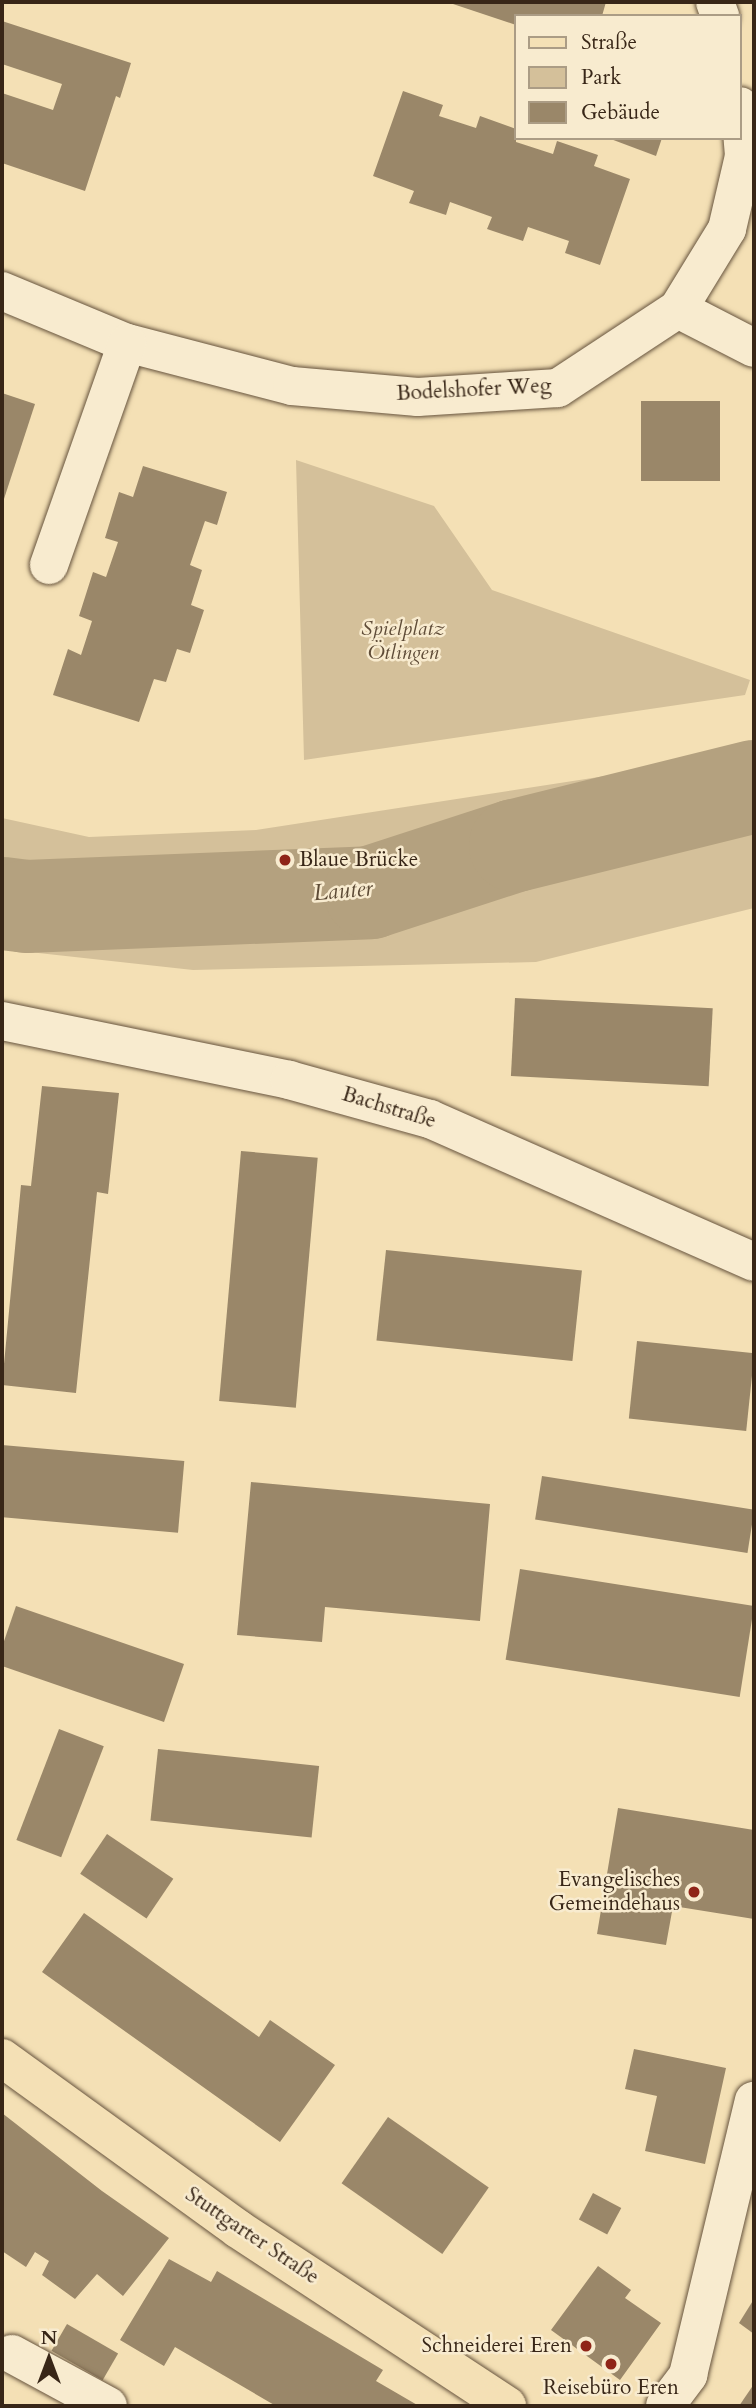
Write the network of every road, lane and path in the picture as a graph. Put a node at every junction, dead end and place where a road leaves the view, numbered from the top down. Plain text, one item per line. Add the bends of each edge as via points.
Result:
1 (742, 131) edge
2 (2, 291) edge
3 (678, 309) junction
4 (127, 343) junction
5 (754, 348) edge
6 (49, 565) dead end
7 (2, 1021) edge
8 (754, 1262) edge
9 (2, 2058) edge
10 (754, 2101) edge
11 (12, 2354) dead end
12 (108, 2406) edge
13 (507, 2406) edge
14 (665, 2406) edge

1 - 3 street, Bodelshofer Weg via 744,156 727,229
2 - 4 street, Bodelshofer Weg
3 - 4 street, Bodelshofer Weg via 558,388 418,397 292,386
3 - 5 street
4 - 6 street
7 - 8 street, Bachstraße via 289,1080 430,1119
9 - 13 main road, Stuttgarter Straße via 238,2229
10 - 14 street via 688,2375
11 - 12 street

